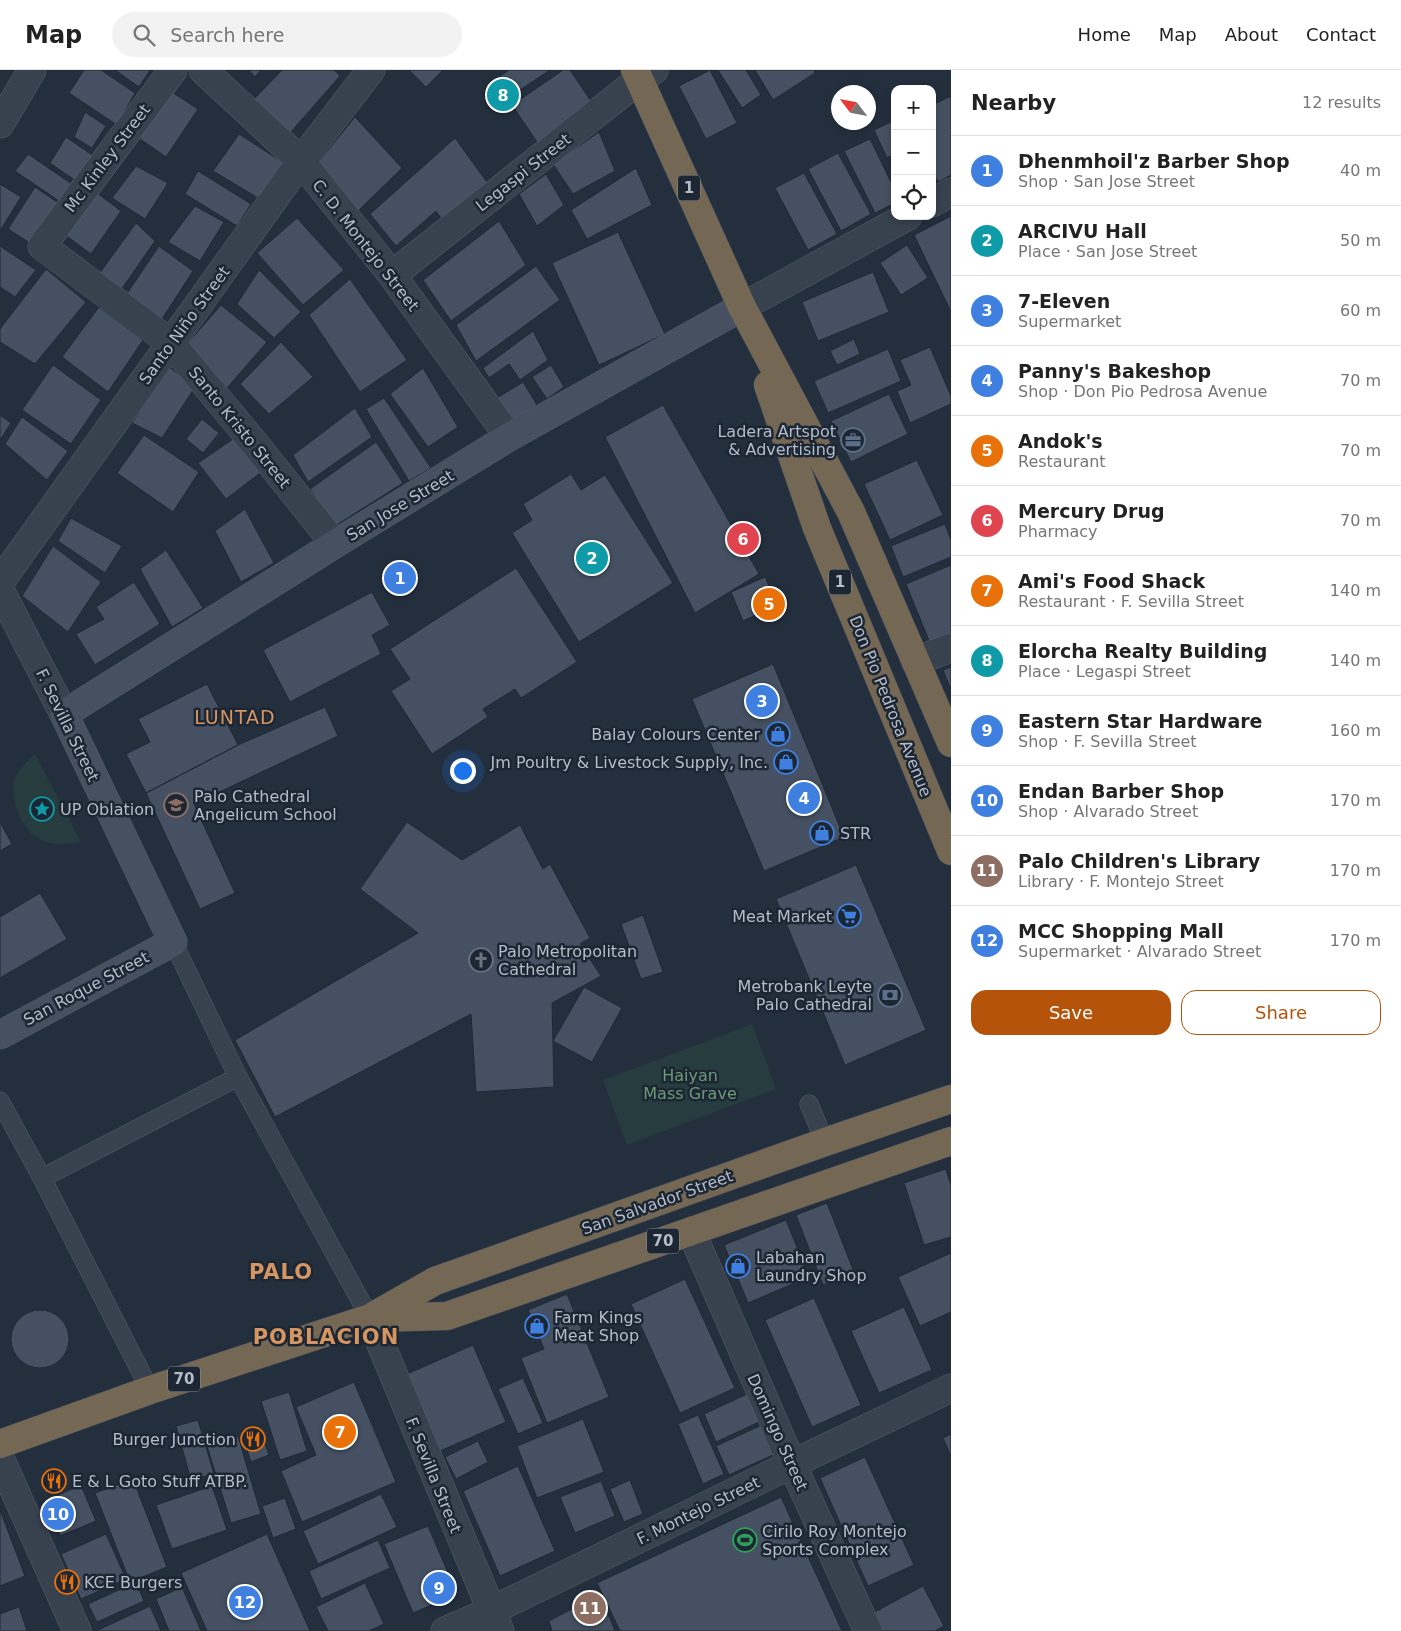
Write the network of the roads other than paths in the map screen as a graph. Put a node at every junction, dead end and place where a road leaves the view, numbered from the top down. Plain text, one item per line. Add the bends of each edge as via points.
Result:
1 (32, 70) edge
2 (172, 70) edge
3 (203, 70) edge
4 (371, 70) edge
5 (643, 73) edge
6 (0, 124) edge
7 (301, 161) junction
8 (951, 192) edge
9 (936, 201) edge
10 (901, 220) edge
11 (42, 246) joint
12 (392, 275) junction
13 (742, 308) junction
14 (171, 343) junction
15 (509, 438) junction
16 (334, 544) junction
17 (0, 582) edge
18 (0, 590) edge
19 (951, 648) edge
20 (915, 661) junction
21 (64, 714) junction
22 (951, 743) edge
23 (951, 851) edge
24 (173, 942) junction
25 (0, 1034) edge
26 (238, 1077) junction
27 (951, 1099) edge
28 (0, 1101) edge
29 (809, 1104) dead end
30 (951, 1141) edge
31 (825, 1142) junction
32 (42, 1178) junction
33 (691, 1231) junction
34 (370, 1318) junction
35 (951, 1388) edge
36 (150, 1390) junction
37 (0, 1444) edge
38 (0, 1458) edge
39 (792, 1464) junction
40 (495, 1621) edge
41 (77, 1631) edge
42 (445, 1631) edge
43 (868, 1631) edge

1 - 6 street
2 - 11 street, Mc Kinley Street
3 - 7 street, C. D. Montejo Street
4 - 7 street, Santo Niño Street
5 - 12 street, Legaspi Street
5 - 13 highway, Don Pio Pedrosa Avenue / 1
7 - 12 street, C. D. Montejo Street
7 - 14 street, Santo Niño Street
8 - 9 street
10 - 13 street
11 - 14 street, Santo Kristo Street
12 - 15 street, C. D. Montejo Street
13 - 15 street, San Jose Street
13 - 20 highway, Don Pio Pedrosa Avenue / 1 via 851,512
13 - 23 highway, Don Pio Pedrosa Avenue / 1 via 817,528
14 - 16 street, Santo Kristo Street
14 - 17 street, Santo Niño Street
15 - 16 street, San Jose Street
16 - 21 street, San Jose Street
18 - 21 street, F. Sevilla Street
19 - 20 street
20 - 22 highway, Don Pio Pedrosa Avenue / 1
21 - 24 street, F. Sevilla Street
24 - 25 street, San Roque Street
24 - 26 lane
26 - 32 lane
26 - 34 lane
27 - 31 highway, San Salvador Street / 70
28 - 32 lane
29 - 31 lane
30 - 33 highway, San Salvador Street / 70
31 - 34 highway, San Salvador Street / 70 via 435,1281
32 - 36 lane
33 - 34 highway, San Salvador Street / 70 via 447,1316
33 - 39 street, Domingo Street
34 - 36 highway, San Salvador Street / 70
34 - 40 street, F. Sevilla Street
35 - 39 street, F. Montejo Street
36 - 37 highway, San Salvador Street / 70
38 - 41 street
39 - 40 street, F. Montejo Street
39 - 43 street, Domingo Street
40 - 42 street, F. Montejo Street

